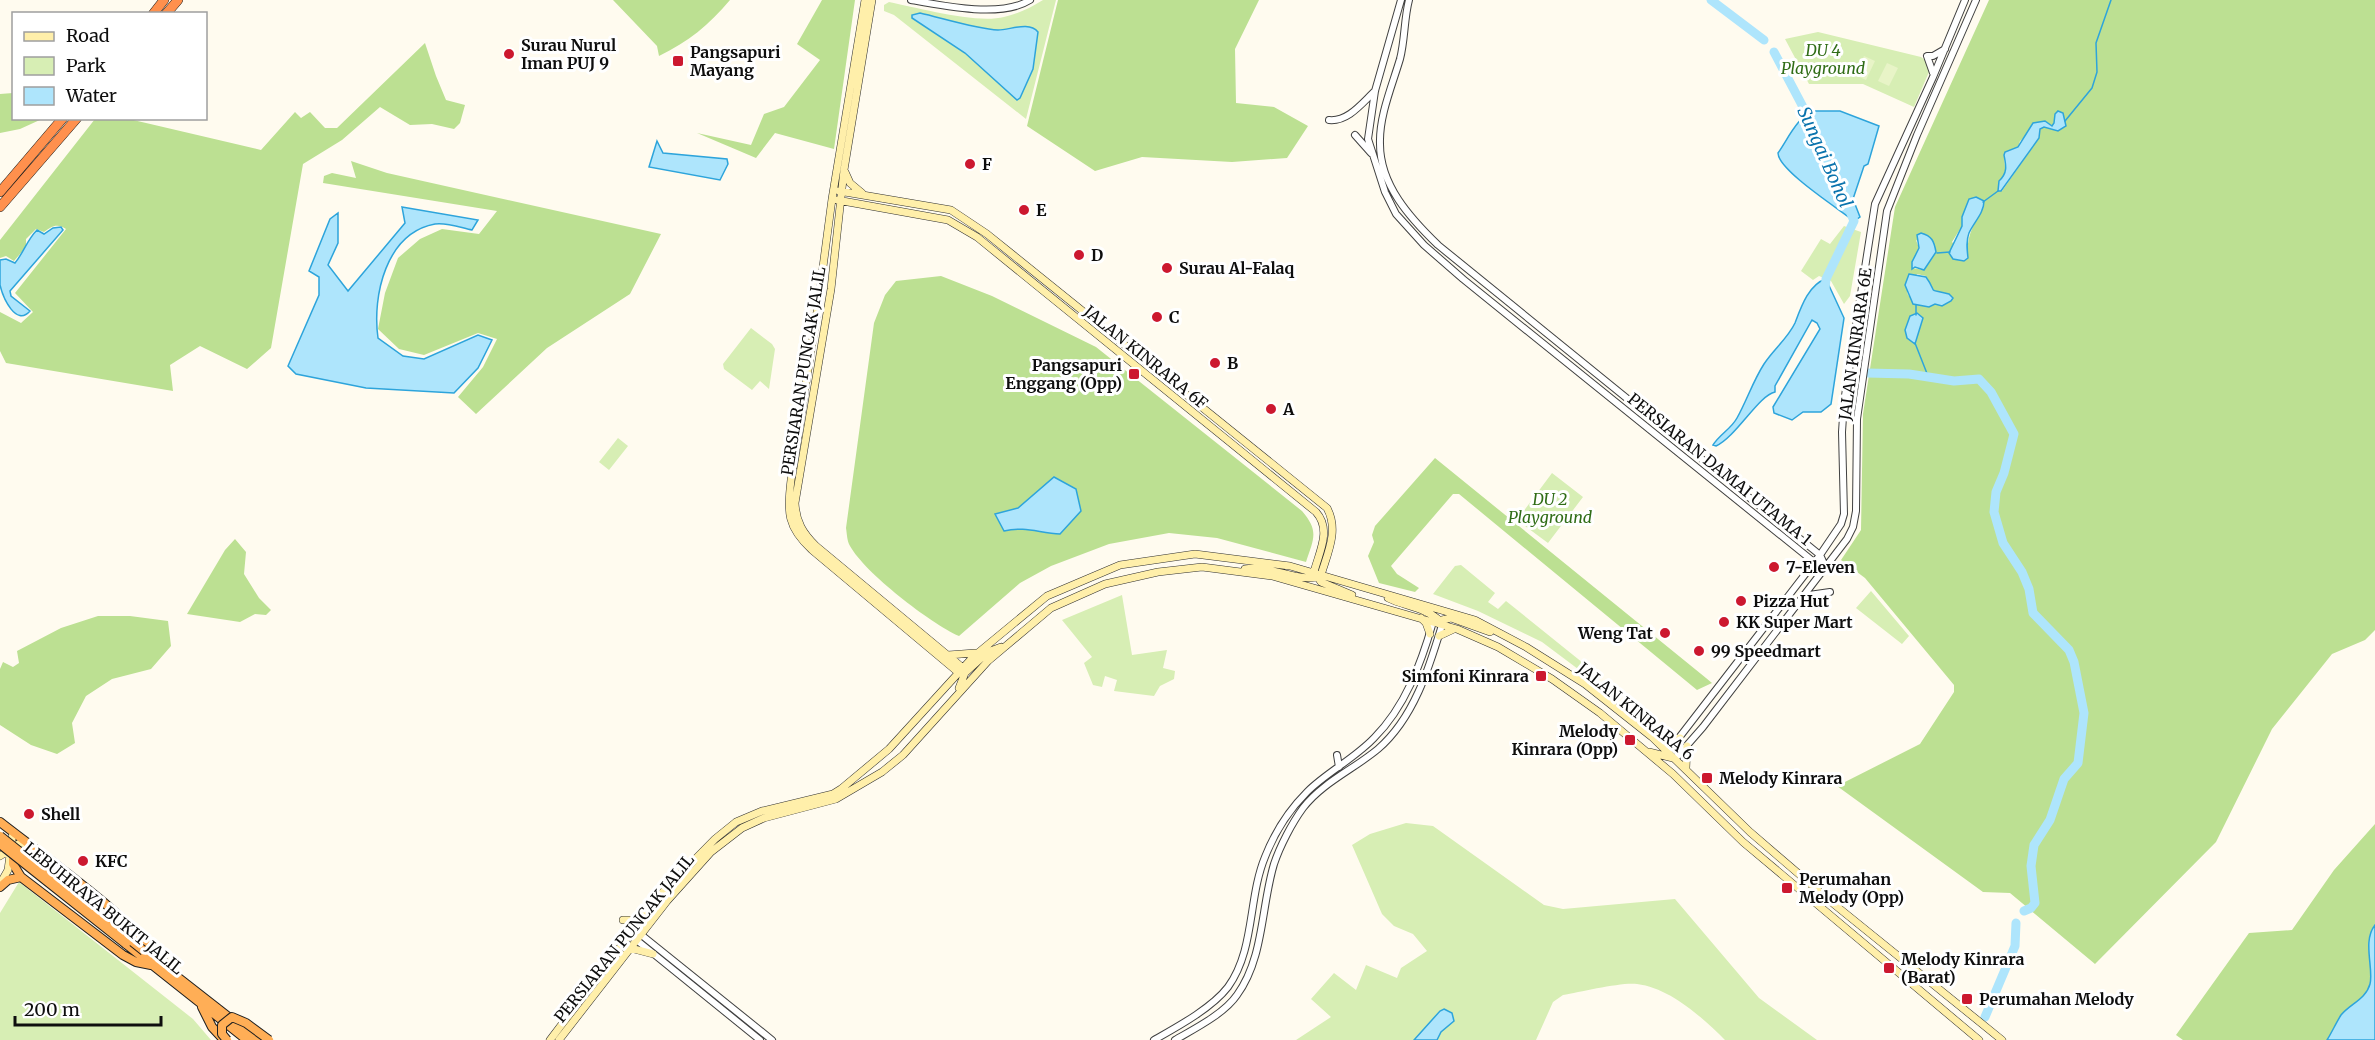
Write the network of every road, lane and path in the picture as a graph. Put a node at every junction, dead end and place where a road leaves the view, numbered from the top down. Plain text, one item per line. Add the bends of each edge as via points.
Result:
1 (164, 0) edge
2 (178, 0) edge
3 (865, 0) edge
4 (872, 0) edge
5 (911, 0) edge
6 (1030, 0) edge
7 (1401, 0) edge
8 (1409, 0) edge
9 (1965, 0) edge
10 (1976, 0) edge
11 (155, 12) edge
12 (168, 12) edge
13 (1945, 49) junction
14 (1933, 77) junction
15 (1375, 91) junction
16 (61, 120) edge
17 (75, 120) edge
18 (1329, 120) dead end
19 (1355, 135) dead end
20 (1371, 153) junction
21 (844, 170) junction
22 (833, 190) junction
23 (0, 192) edge
24 (842, 192) junction
25 (866, 195) junction
26 (832, 199) junction
27 (841, 200) junction
28 (863, 204) junction
29 (0, 207) edge
30 (839, 221) junction
31 (1024, 264) junction
32 (1018, 271) junction
33 (825, 327) junction
34 (813, 334) junction
35 (1191, 400) junction
36 (1185, 407) junction
37 (1827, 544) junction
38 (1810, 547) junction
39 (1802, 553) junction
40 (1820, 555) junction
41 (1322, 558) junction
42 (1814, 562) junction
43 (1825, 566) junction
44 (1299, 568) junction
45 (1241, 571) junction
46 (1806, 573) junction
47 (1317, 575) junction
48 (1332, 578) junction
49 (1372, 590) junction
50 (1830, 592) dead end
51 (1802, 596) junction
52 (1368, 603) junction
53 (1421, 618) junction
54 (1438, 622) junction
55 (1456, 629) junction
56 (1430, 634) junction
57 (1438, 636) junction
58 (1510, 638) junction
59 (1002, 647) junction
60 (978, 652) junction
61 (948, 655) junction
62 (950, 664) junction
63 (962, 671) junction
64 (951, 681) junction
65 (957, 693) junction
66 (1652, 737) junction
67 (1680, 738) junction
68 (1687, 746) junction
69 (1644, 750) junction
70 (1337, 755) dead end
71 (1671, 756) junction
72 (1345, 763) junction
73 (1356, 765) junction
74 (1339, 767) junction
75 (1686, 768) junction
76 (1673, 774) junction
77 (0, 822) edge
78 (13, 832) junction
79 (0, 836) edge
80 (0, 844) edge
81 (31, 847) junction
82 (11, 848) junction
83 (0, 856) edge
84 (0, 861) edge
85 (8, 870) junction
86 (21, 877) junction
87 (0, 886) edge
88 (644, 915) junction
89 (623, 920) dead end
90 (632, 932) junction
91 (639, 937) junction
92 (630, 948) junction
93 (653, 954) junction
94 (151, 965) junction
95 (174, 975) junction
96 (201, 1004) junction
97 (225, 1040) edge
98 (247, 1040) edge
99 (258, 1040) edge
100 (269, 1040) edge
101 (550, 1040) edge
102 (559, 1040) edge
103 (760, 1040) edge
104 (772, 1040) edge
105 (1154, 1040) edge
106 (1175, 1040) edge
107 (1979, 1040) edge
108 (2002, 1040) edge

1 - 11 highway
2 - 12 highway
3 - 22 main road, PERSIARAN PUNCAK JALIL
4 - 21 main road, PERSIARAN PUNCAK JALIL
5 - 6 street via 997,11
7 - 15 street
8 - 38 street, PERSIARAN DAMAI UTAMA 1 via 1401,56 1380,142 1381,159 1404,210 1438,244
9 - 13 street, JALAN KINRARA 6E
10 - 43 street, JALAN KINRARA 6E via 1887,211 1857,419 1856,511 1853,527
13 - 14 street, JALAN KINRARA 6E
13 - 14 street via 1927,56
14 - 37 street, JALAN KINRARA 6E via 1875,204 1844,402 1844,513
15 - 18 street via 1347,117
15 - 20 street via 1368,139
16 - 23 highway
17 - 29 highway
19 - 20 street
20 - 39 street, PERSIARAN DAMAI UTAMA 1 via 1392,207 1407,227 1463,279
21 - 24 main road, PERSIARAN PUNCAK JALIL
21 - 25 main road via 850,183
22 - 24 main road, JALAN KINRARA 6F
22 - 26 main road, PERSIARAN PUNCAK JALIL
24 - 25 main road, JALAN KINRARA 6F
24 - 27 main road, PERSIARAN PUNCAK JALIL
25 - 31 main road, JALAN KINRARA 6F via 951,210
26 - 27 main road, JALAN KINRARA 6F
26 - 34 main road, PERSIARAN PUNCAK JALIL
27 - 28 main road, JALAN KINRARA 6F
27 - 30 main road, PERSIARAN PUNCAK JALIL
28 - 30 main road via 848,208
28 - 32 main road, JALAN KINRARA 6F via 948,220 967,230
30 - 33 main road, PERSIARAN PUNCAK JALIL
31 - 32 main road
31 - 35 main road, JALAN KINRARA 6F
32 - 36 main road, JALAN KINRARA 6F
33 - 34 main road
33 - 61 main road, PERSIARAN PUNCAK JALIL via 795,503 798,523 816,546
34 - 62 main road, PERSIARAN PUNCAK JALIL via 790,480 788,504 793,528 812,550
35 - 36 main road
35 - 41 main road, JALAN KINRARA 6F via 1327,508 1333,533
36 - 41 main road, JALAN KINRARA 6F via 1321,518 1325,528
37 - 38 street
37 - 40 street, JALAN KINRARA 6E
38 - 40 street, PERSIARAN DAMAI UTAMA 1
39 - 42 street, PERSIARAN DAMAI UTAMA 1
39 - 46 street
40 - 42 street, JALAN KINRARA 6E
40 - 43 street, PERSIARAN DAMAI UTAMA 1
41 - 44 main road
41 - 47 main road, JALAN KINRARA 6F
41 - 48 main road
42 - 43 street, PERSIARAN DAMAI UTAMA 1
42 - 46 street, JALAN KINRARA 6E
43 - 51 street, JALAN KINRARA 6E
44 - 47 main road, JALAN KINRARA 6
44 - 60 main road, JALAN KINRARA 6 via 1203,554 1120,565 1047,596
45 - 47 main road via 1261,568 1309,579
45 - 52 main road, JALAN KINRARA 6
45 - 59 main road, JALAN KINRARA 6 via 1202,567 1105,584 1051,608
46 - 67 street, JALAN KINRARA 6E
47 - 48 main road, JALAN KINRARA 6
47 - 52 main road via 1321,582
48 - 49 main road, JALAN KINRARA 6
49 - 54 main road via 1430,614
49 - 58 main road, JALAN KINRARA 6 via 1475,620
50 - 51 street
51 - 68 street, JALAN KINRARA 6E
52 - 53 main road, JALAN KINRARA 6
53 - 54 main road, JALAN KINRARA 6
53 - 56 main road
54 - 55 main road, JALAN KINRARA 6
54 - 56 street
54 - 57 street
54 - 58 main road via 1461,620
55 - 57 main road
55 - 69 main road, JALAN KINRARA 6 via 1498,647 1552,679
56 - 72 street via 1406,696 1374,739
57 - 73 street via 1415,701 1380,747
58 - 66 main road, JALAN KINRARA 6 via 1585,684
59 - 63 main road
59 - 65 main road, JALAN KINRARA 6
60 - 61 main road
60 - 63 main road, JALAN KINRARA 6
61 - 63 main road, PERSIARAN PUNCAK JALIL
62 - 63 main road, PERSIARAN PUNCAK JALIL
62 - 64 main road
63 - 64 main road, PERSIARAN PUNCAK JALIL
63 - 65 main road, PERSIARAN PUNCAK JALIL
64 - 88 main road, PERSIARAN PUNCAK JALIL via 889,748 853,780 833,794 762,811 736,822 702,851
65 - 91 main road, PERSIARAN PUNCAK JALIL via 903,755 872,779 836,799 764,818 742,828 711,852
66 - 67 main road
66 - 71 main road, JALAN KINRARA 6
67 - 71 street, JALAN KINRARA 6E
68 - 71 street, JALAN KINRARA 6E
68 - 75 main road
69 - 71 main road
69 - 76 main road, JALAN KINRARA 6
70 - 74 street
71 - 75 main road, JALAN KINRARA 6
71 - 76 main road
72 - 73 street
72 - 74 street
73 - 106 street via 1322,789 1292,827 1274,864 1255,955 1237,996 1210,1019
74 - 105 street via 1307,792 1286,818 1265,856 1244,953 1228,987
75 - 108 main road, JALAN KINRARA 6 via 1759,840
76 - 107 main road, JALAN KINRARA 6 via 1743,842
77 - 78 highway
77 - 80 highway
78 - 81 highway
78 - 82 main road
79 - 95 highway, LEBUHRAYA BUKIT JALIL, bridge
80 - 94 highway, LEBUHRAYA BUKIT JALIL, bridge
81 - 82 main road via 20,843
81 - 86 highway via 13,855 12,864
81 - 95 highway via 156,950
82 - 83 main road
82 - 85 main road
84 - 85 main road
85 - 87 main road
86 - 87 highway
86 - 94 highway via 123,955
88 - 89 main road
88 - 90 main road, PERSIARAN PUNCAK JALIL
90 - 91 street
90 - 101 main road, PERSIARAN PUNCAK JALIL
91 - 92 main road, PERSIARAN PUNCAK JALIL
91 - 93 street
91 - 104 street
92 - 93 main road
92 - 102 main road, PERSIARAN PUNCAK JALIL
93 - 103 street
94 - 96 highway, LEBUHRAYA BUKIT JALIL
95 - 99 highway, LEBUHRAYA BUKIT JALIL
96 - 97 highway via 212,1027
96 - 98 highway, LEBUHRAYA BUKIT JALIL
97 - 100 highway, bridge via 222,1025 232,1017

